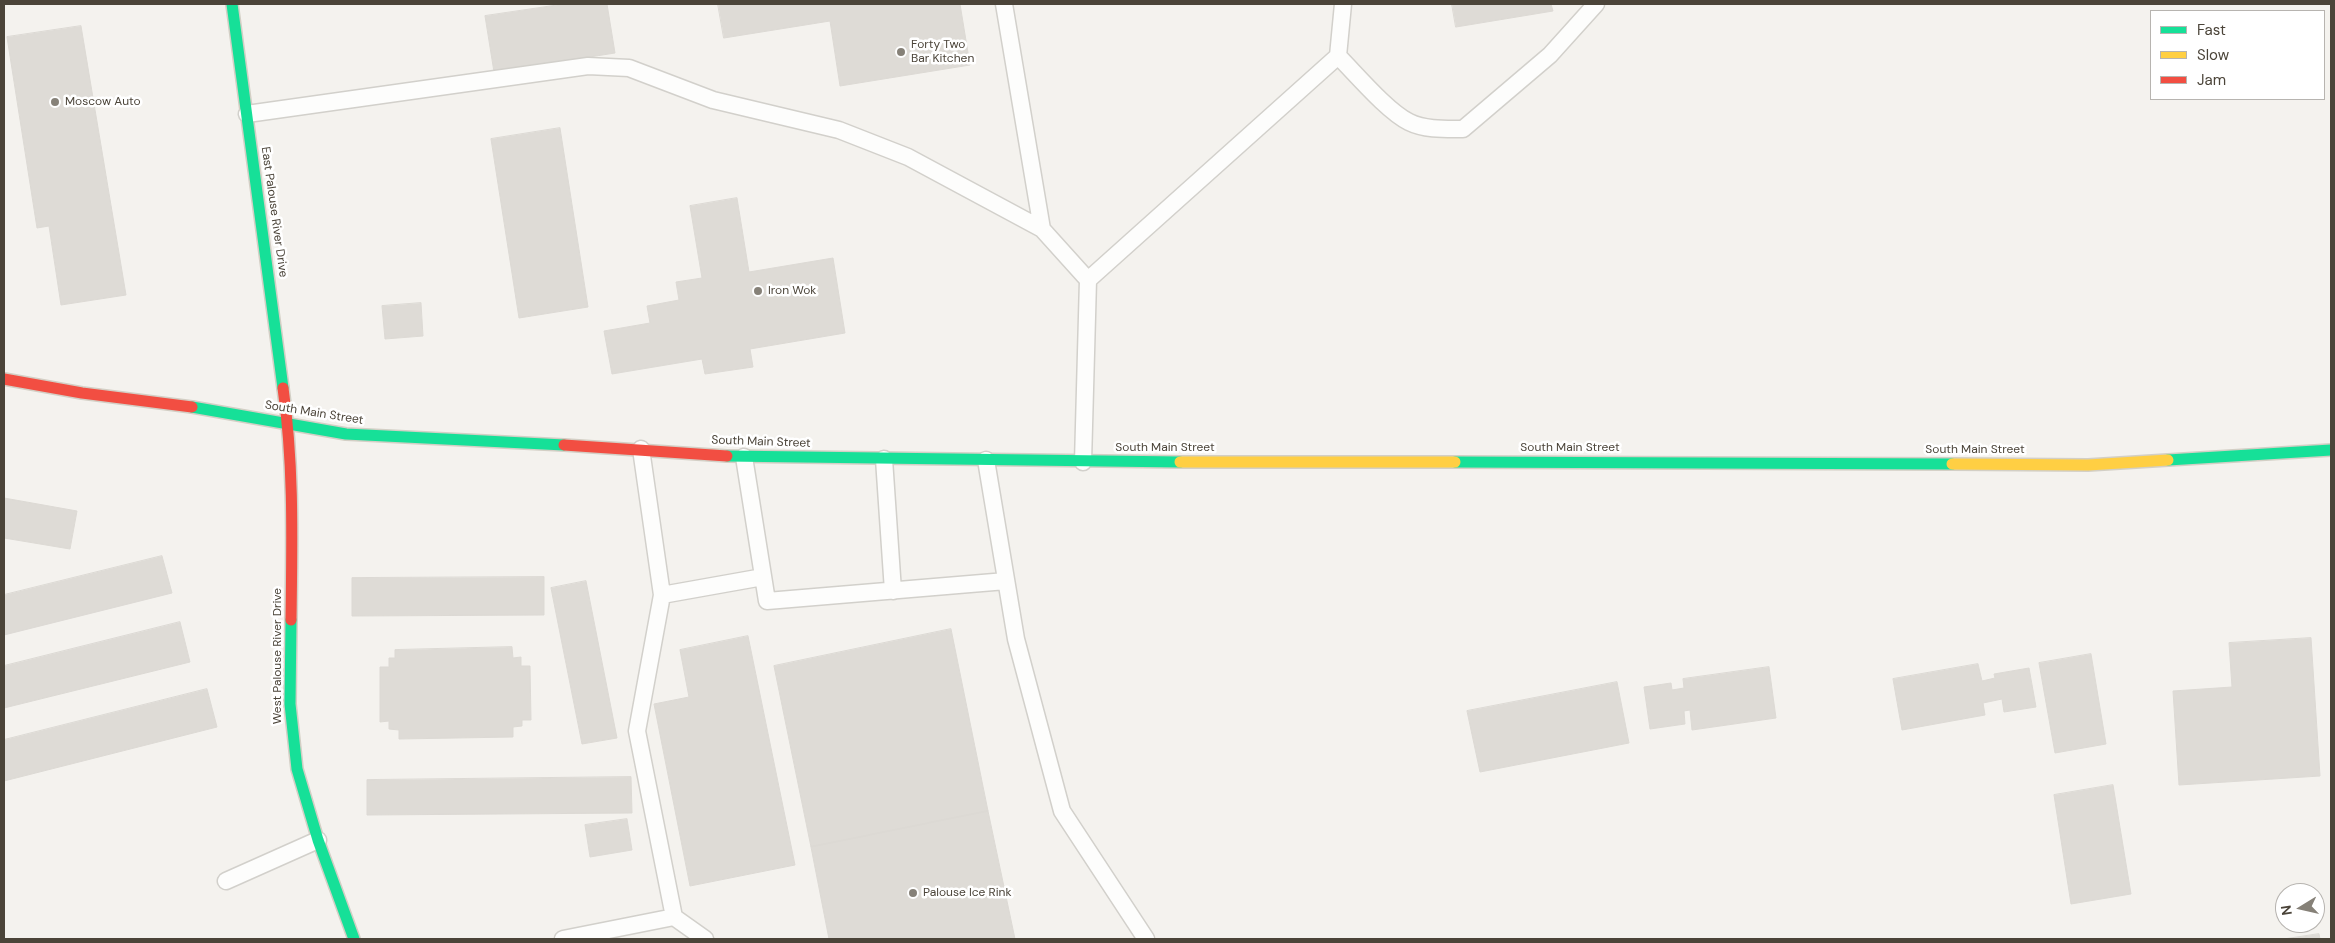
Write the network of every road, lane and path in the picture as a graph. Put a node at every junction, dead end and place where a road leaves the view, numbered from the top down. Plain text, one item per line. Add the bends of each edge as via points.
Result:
1 (232, 4) edge
2 (1004, 4) edge
3 (1343, 4) edge
4 (1596, 4) edge
5 (1338, 56) junction
6 (247, 114) junction
7 (1042, 229) junction
8 (1088, 280) junction
9 (4, 379) edge
10 (288, 423) junction
11 (641, 450) junction
12 (2331, 450) edge
13 (744, 457) junction
14 (884, 458) junction
15 (986, 460) junction
16 (1083, 462) junction
17 (763, 577) junction
18 (1006, 581) junction
19 (893, 591) junction
20 (662, 595) junction
21 (318, 840) junction
22 (226, 881) dead end
23 (674, 916) junction
24 (354, 939) edge
25 (563, 939) edge
26 (705, 939) edge
27 (1146, 939) edge

1 - 6 main road, East Palouse River Drive
2 - 7 lane
3 - 5 lane
4 - 5 lane via 1550,55 1463,129 1437,129 1410,122 1379,98
5 - 8 lane
6 - 7 lane via 588,66 629,68 713,100 839,130 874,143 908,157
6 - 10 main road, East Palouse River Drive
7 - 8 lane
8 - 16 lane
9 - 10 main road, South Main Street
10 - 11 main road, South Main Street via 346,434
10 - 21 main road, West Palouse River Drive via 292,495 290,704 297,769
11 - 13 main road, South Main Street
11 - 20 lane
12 - 16 main road, South Main Street via 2088,465
13 - 14 main road, South Main Street
13 - 17 lane
14 - 15 main road, South Main Street
14 - 19 lane
15 - 16 main road, South Main Street
15 - 18 lane
17 - 19 lane via 766,601
17 - 20 lane
18 - 19 lane
18 - 27 lane via 1016,639 1062,811
20 - 23 lane via 637,731
21 - 22 lane
21 - 24 main road, West Palouse River Drive
23 - 25 lane
23 - 26 lane

